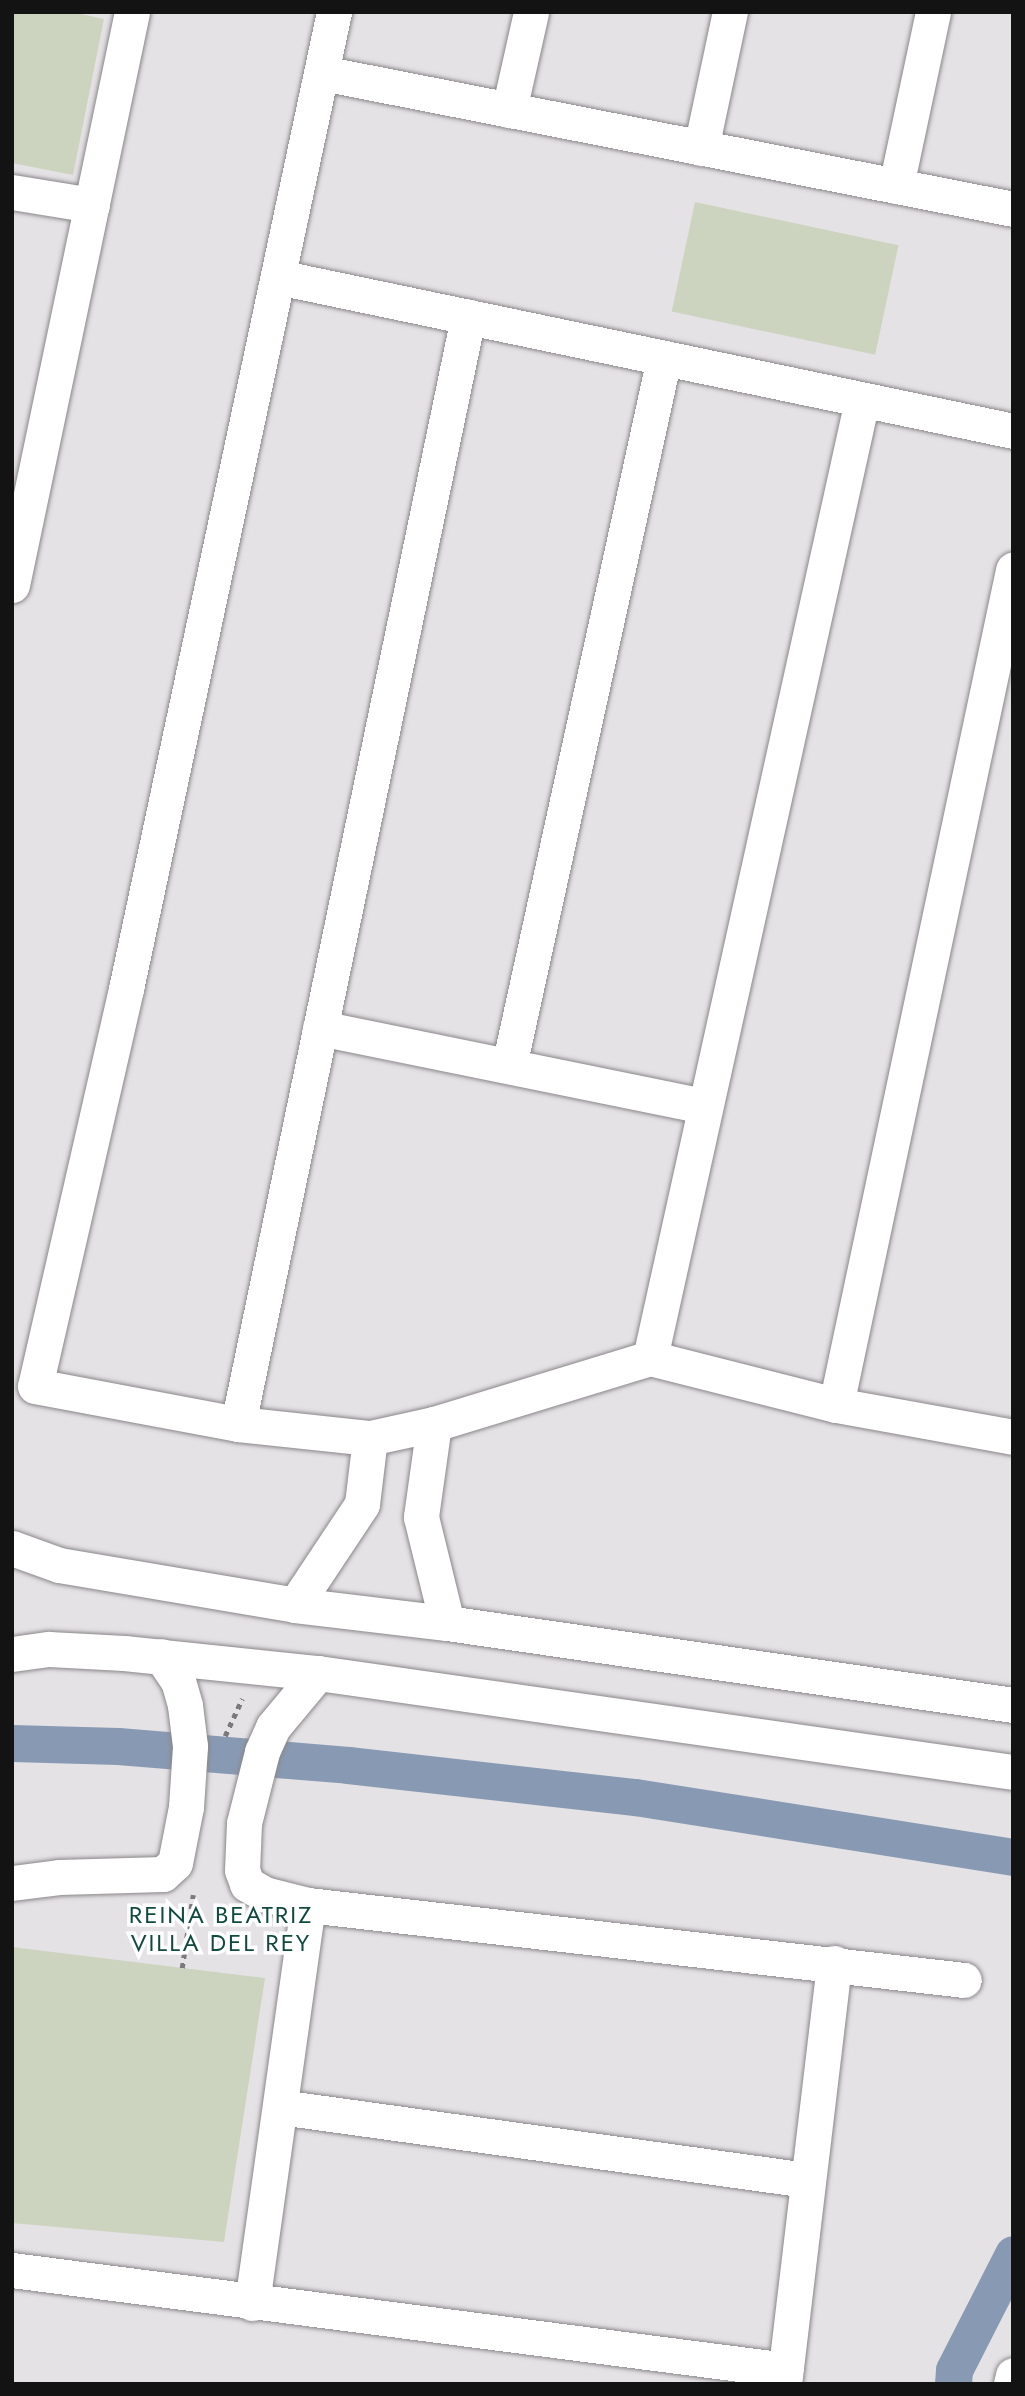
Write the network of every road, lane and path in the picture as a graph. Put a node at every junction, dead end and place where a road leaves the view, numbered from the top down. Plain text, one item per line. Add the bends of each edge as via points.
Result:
1 (132, 12) edge
2 (334, 12) edge
3 (531, 12) edge
4 (730, 12) edge
5 (933, 12) edge
6 (322, 73) junction
7 (509, 110) junction
8 (701, 148) junction
9 (896, 186) junction
10 (12, 192) edge
11 (92, 205) junction
12 (1013, 209) edge
13 (278, 278) junction
14 (468, 317) junction
15 (664, 358) junction
16 (862, 400) junction
17 (1013, 431) edge
18 (1013, 570) edge
19 (12, 585) edge
20 (320, 1028) junction
21 (509, 1066) junction
22 (703, 1106) junction
23 (650, 1358) junction
24 (836, 1405) junction
25 (238, 1424) junction
26 (434, 1424) junction
27 (1013, 1437) edge
28 (370, 1438) junction
29 (12, 1548) edge
30 (295, 1605) junction
31 (447, 1623) junction
32 (12, 1654) edge
33 (161, 1656) junction
34 (258, 1667) junction
35 (318, 1674) junction
36 (1013, 1705) edge
37 (222, 1741) dead end
38 (1013, 1772) edge
39 (12, 1883) edge
40 (308, 1905) junction
41 (834, 1963) junction
42 (964, 1980) dead end
43 (280, 2106) junction
44 (807, 2180) junction
45 (12, 2270) edge
46 (252, 2303) junction
47 (1013, 2375) edge
48 (785, 2377) edge
49 (1011, 2384) edge

1 - 11 street
2 - 6 street
3 - 7 street
4 - 8 street
5 - 9 street
6 - 7 street
6 - 13 street
7 - 8 street
8 - 9 street
9 - 12 street
10 - 11 street
11 - 19 street
13 - 14 street
13 - 25 street via 126,989 35,1386
14 - 15 street
14 - 20 street
15 - 16 street
15 - 21 street
16 - 17 street
16 - 22 street
18 - 24 street
20 - 21 street
20 - 25 street
21 - 22 street
22 - 23 street
23 - 24 street
23 - 26 street
24 - 27 street
25 - 28 street
26 - 28 street
26 - 31 street via 421,1517
28 - 30 street via 362,1504
29 - 30 street via 59,1565
30 - 31 street
31 - 36 street
32 - 33 street via 49,1649
33 - 34 street
33 - 39 street via 178,1681 190,1745 185,1814 175,1863 163,1874
34 - 35 street
34 - 37 path
35 - 38 street
35 - 40 street via 273,1727 243,1828 242,1870 247,1884 264,1894
40 - 41 street
40 - 43 street
41 - 42 street
41 - 44 street
43 - 44 street
43 - 46 street
44 - 48 street
45 - 46 street
46 - 48 street
47 - 49 street

